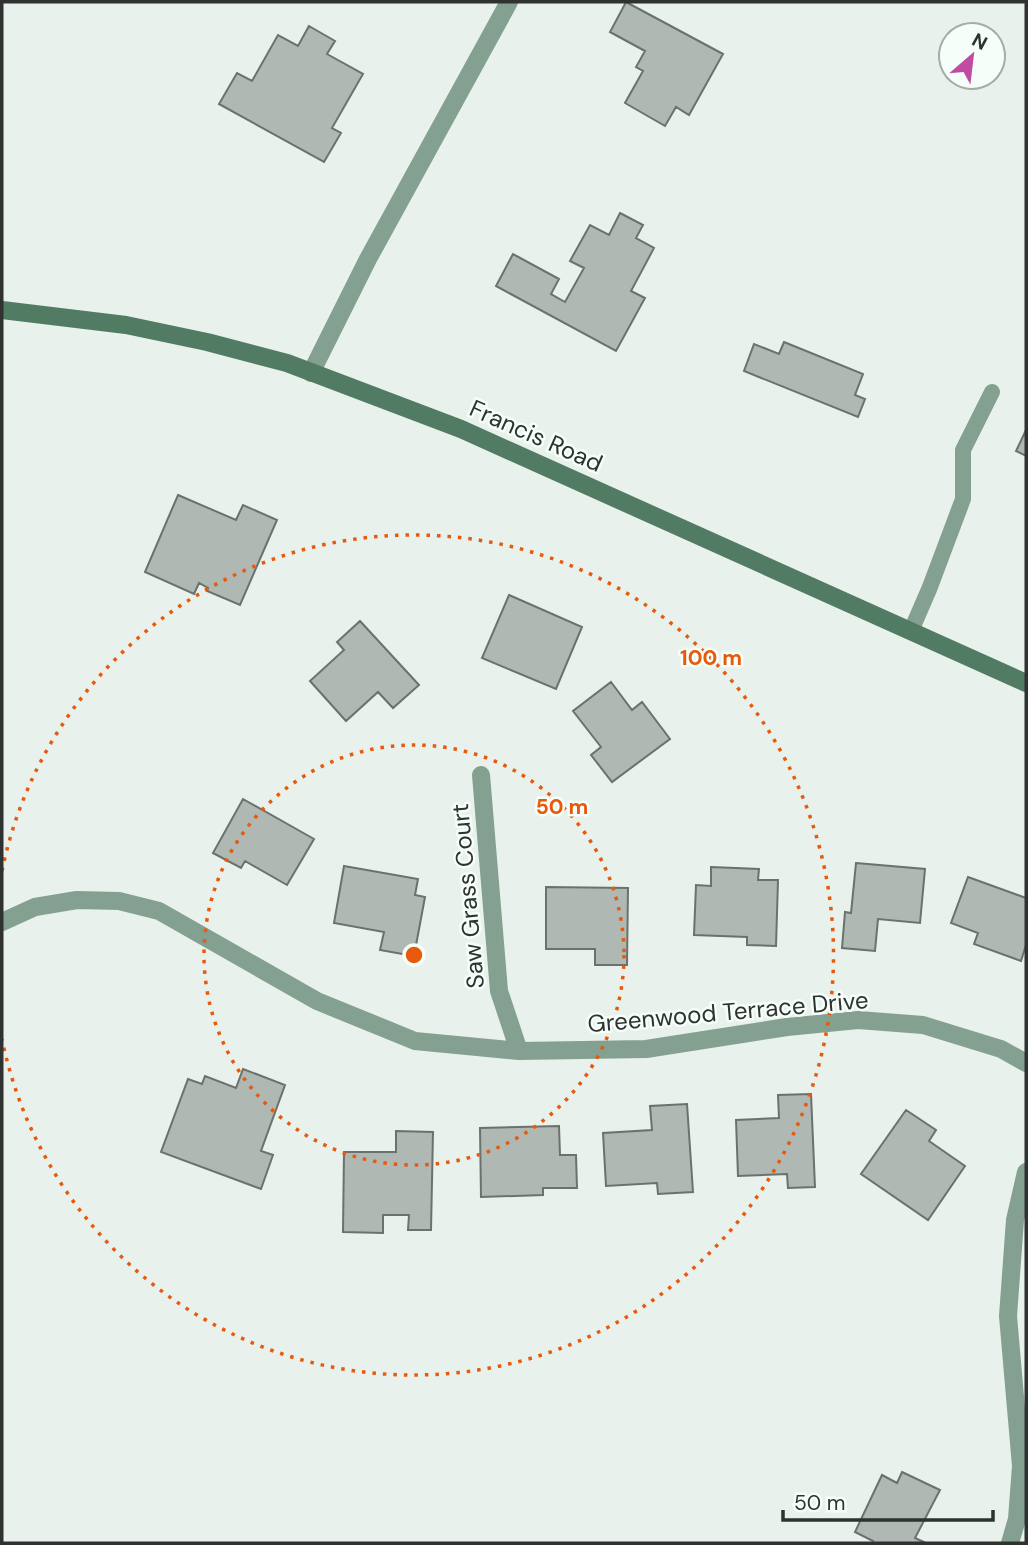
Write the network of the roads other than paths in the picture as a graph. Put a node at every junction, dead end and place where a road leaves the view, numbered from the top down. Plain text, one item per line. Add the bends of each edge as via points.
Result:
1 (509, 2) edge
2 (2, 310) edge
3 (311, 373) junction
4 (992, 392) dead end
5 (911, 631) junction
6 (1026, 683) edge
7 (481, 775) dead end
8 (2, 922) edge
9 (519, 1051) junction
10 (1026, 1063) edge
11 (1026, 1172) edge
12 (1023, 1466) edge
13 (1010, 1543) edge

1 - 3 street
2 - 3 street, Francis Road via 126,325 207,342
3 - 5 street, Francis Road via 461,429
4 - 5 lane via 963,450 962,499
5 - 6 street, Francis Road
7 - 9 street, Saw Grass Court via 499,992
8 - 9 street, Greenwood Terrace Drive via 35,907 77,900 119,901 159,911 317,1001 415,1041
9 - 10 street, Greenwood Terrace Drive via 646,1049 858,1020 923,1025 1001,1049
11 - 12 street via 1015,1220 1008,1316
12 - 13 street

